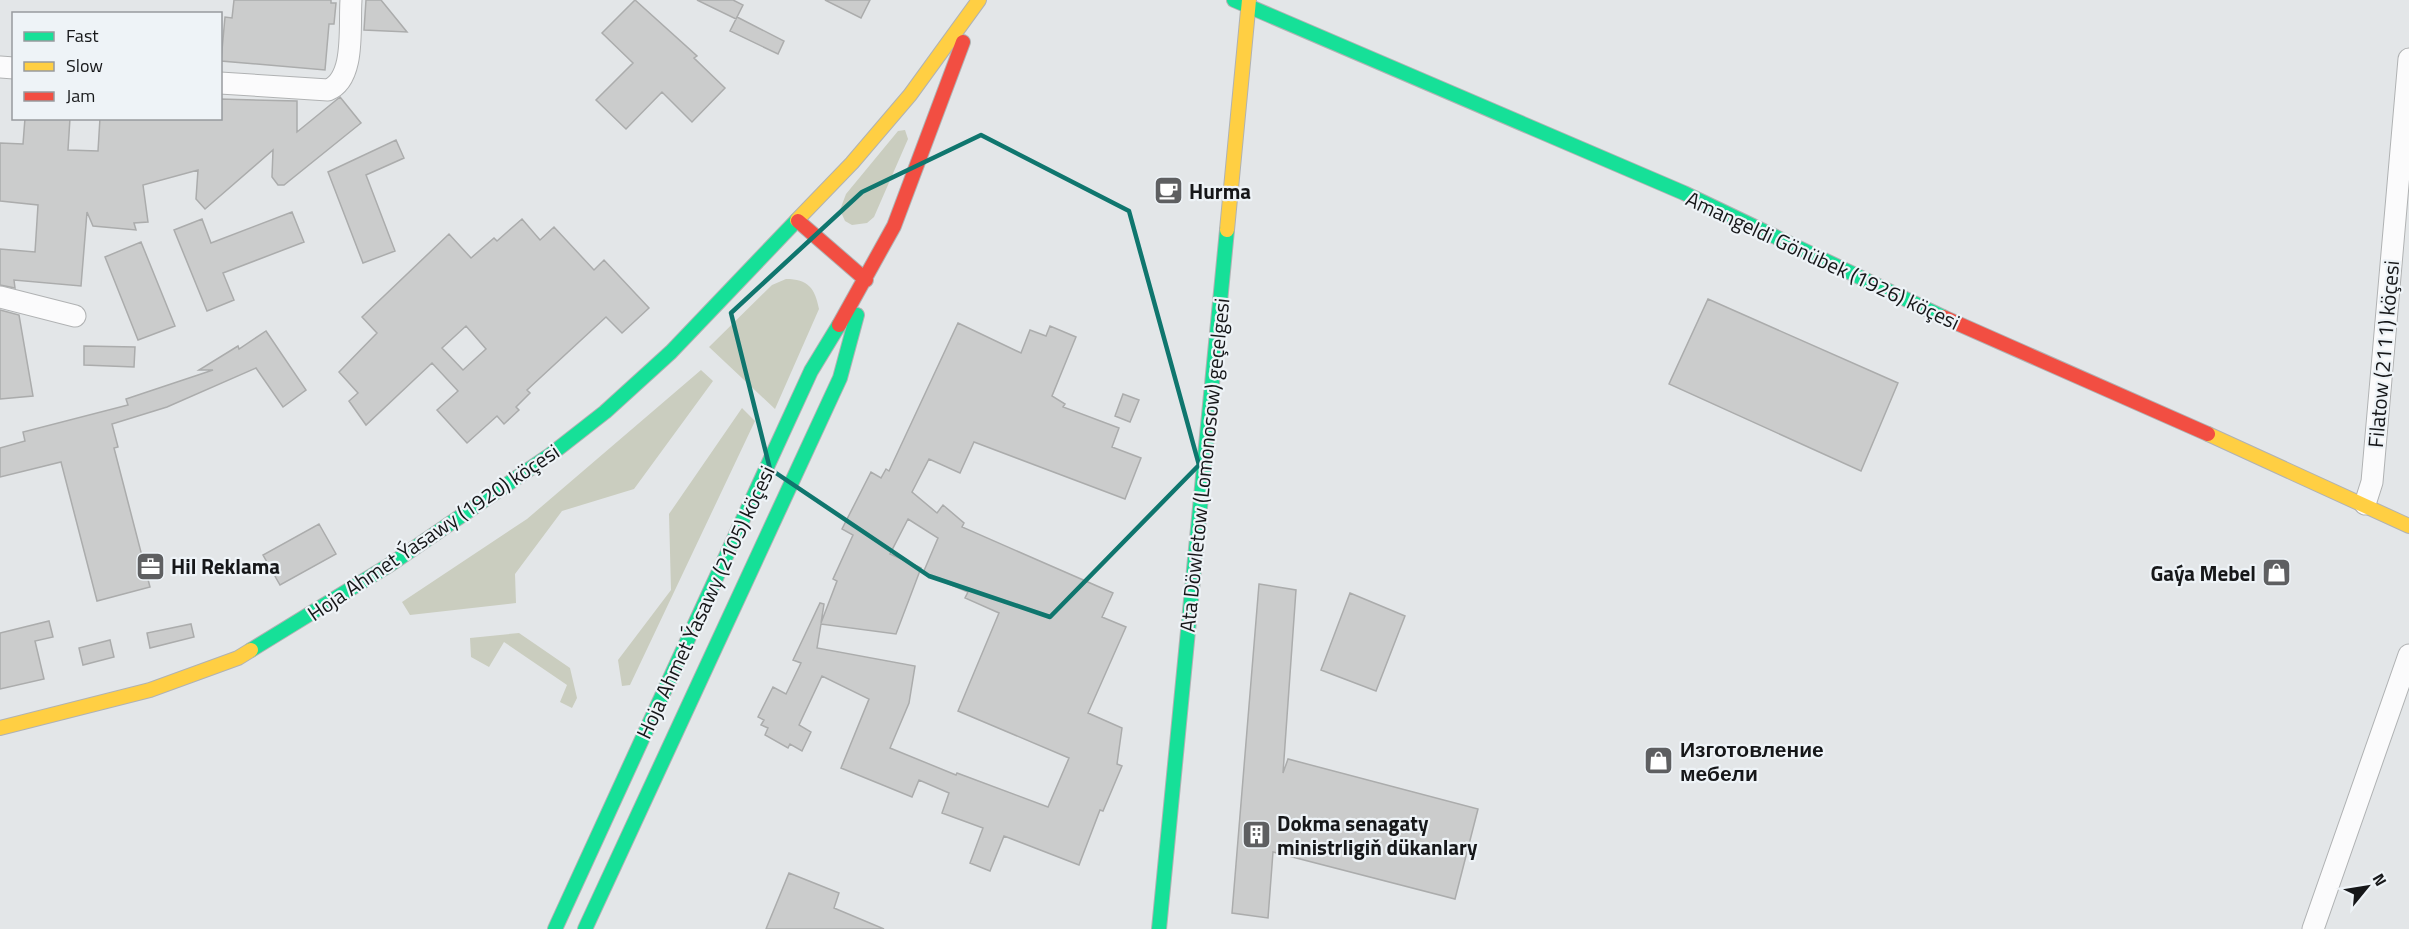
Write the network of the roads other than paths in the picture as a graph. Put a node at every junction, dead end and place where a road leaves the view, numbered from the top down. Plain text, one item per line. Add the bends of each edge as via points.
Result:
1 (351, 0) edge
2 (979, 0) edge
3 (1234, 0) edge
4 (1249, 3) edge
5 (2409, 59) edge
6 (222, 82) edge
7 (798, 221) junction
8 (866, 280) junction
9 (0, 297) edge
10 (75, 316) dead end
11 (2365, 504) junction
12 (2409, 526) edge
13 (2409, 656) edge
14 (0, 728) edge
15 (555, 929) edge
16 (585, 929) edge
17 (1159, 929) edge
18 (2313, 929) edge

1 - 6 street via 347,62 338,86 328,90
2 - 7 street, Hoja Ahmet Ýasawy (2105) köçesi via 882,131
2 - 8 street, Hoja Ahmet Ýasawy (2105) köçesi via 901,209
3 - 4 street, Amangeldi Gönübek (1926) köçesi
4 - 11 street, Amangeldi Gönübek (1926) köçesi via 1684,193 1930,312
4 - 17 street, Ata Döwletow (Lomonosow) geçelgesi
5 - 11 street, Filatow (2111) köçesi via 2372,482
7 - 8 street
7 - 14 street, Hoja Ahmet Ýasawy (1920) köçesi via 671,352 605,412 506,486 273,639 209,670 150,690
8 - 15 street, Hoja Ahmet Ýasawy (2105) köçesi via 811,371
8 - 16 street, Hoja Ahmet Ýasawy (2105) köçesi via 840,378
9 - 10 street
11 - 12 street, Amangeldi Gönübek (1926) köçesi
13 - 18 street

